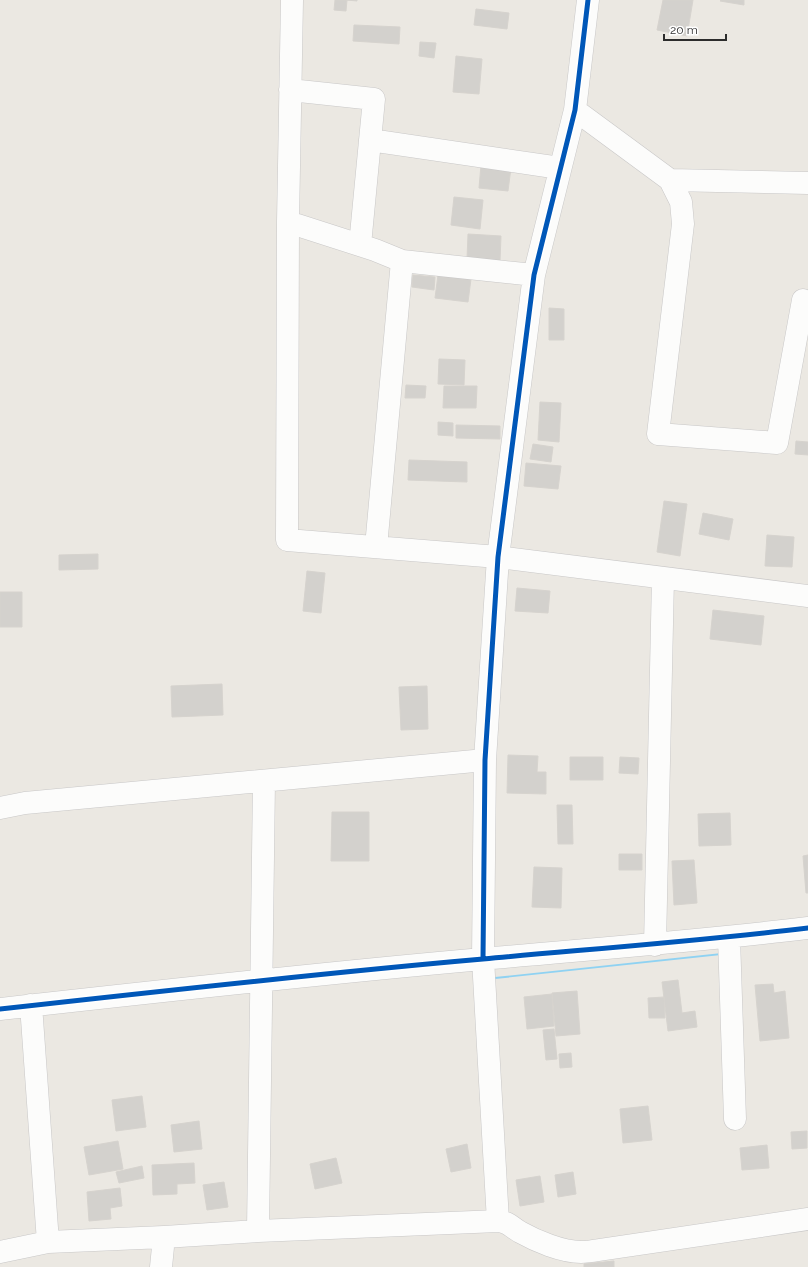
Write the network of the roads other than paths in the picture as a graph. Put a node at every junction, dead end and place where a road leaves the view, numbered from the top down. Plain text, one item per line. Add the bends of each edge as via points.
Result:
1 (292, 0) edge
2 (588, 0) edge
3 (290, 90) junction
4 (575, 110) junction
5 (370, 140) junction
6 (560, 168) junction
7 (670, 180) junction
8 (808, 183) edge
9 (288, 222) junction
10 (360, 245) junction
11 (402, 261) junction
12 (534, 275) junction
13 (803, 300) dead end
14 (376, 547) junction
15 (498, 557) junction
16 (663, 578) junction
17 (808, 596) edge
18 (485, 760) junction
19 (264, 781) junction
20 (0, 808) edge
21 (808, 928) edge
22 (729, 938) junction
23 (655, 945) junction
24 (483, 959) junction
25 (262, 980) junction
26 (31, 1005) junction
27 (0, 1009) edge
28 (734, 1119) dead end
29 (808, 1219) edge
30 (498, 1221) junction
31 (258, 1231) junction
32 (164, 1237) junction
33 (48, 1242) junction
34 (0, 1252) edge
35 (161, 1267) edge

1 - 3 street
2 - 4 street
3 - 5 street via 374,99
3 - 9 street
4 - 6 street
4 - 7 street
5 - 6 street
5 - 10 street
6 - 12 street
7 - 8 street
7 - 13 street via 681,202 683,224 658,434 777,443
9 - 10 street
9 - 14 street via 287,540
10 - 11 street
11 - 12 street
11 - 14 street
12 - 15 street
14 - 15 street
15 - 16 street
15 - 18 street
16 - 17 street
16 - 23 street
18 - 19 street
18 - 24 street
19 - 20 street via 25,803
19 - 25 street
21 - 22 street
22 - 23 street
22 - 28 street
23 - 24 street
24 - 25 street
24 - 30 street
25 - 26 street
25 - 31 street
26 - 27 street
26 - 33 street
29 - 30 street via 580,1252 539,1241 507,1223
30 - 31 street
31 - 32 street
32 - 33 street
32 - 35 street
33 - 34 street

